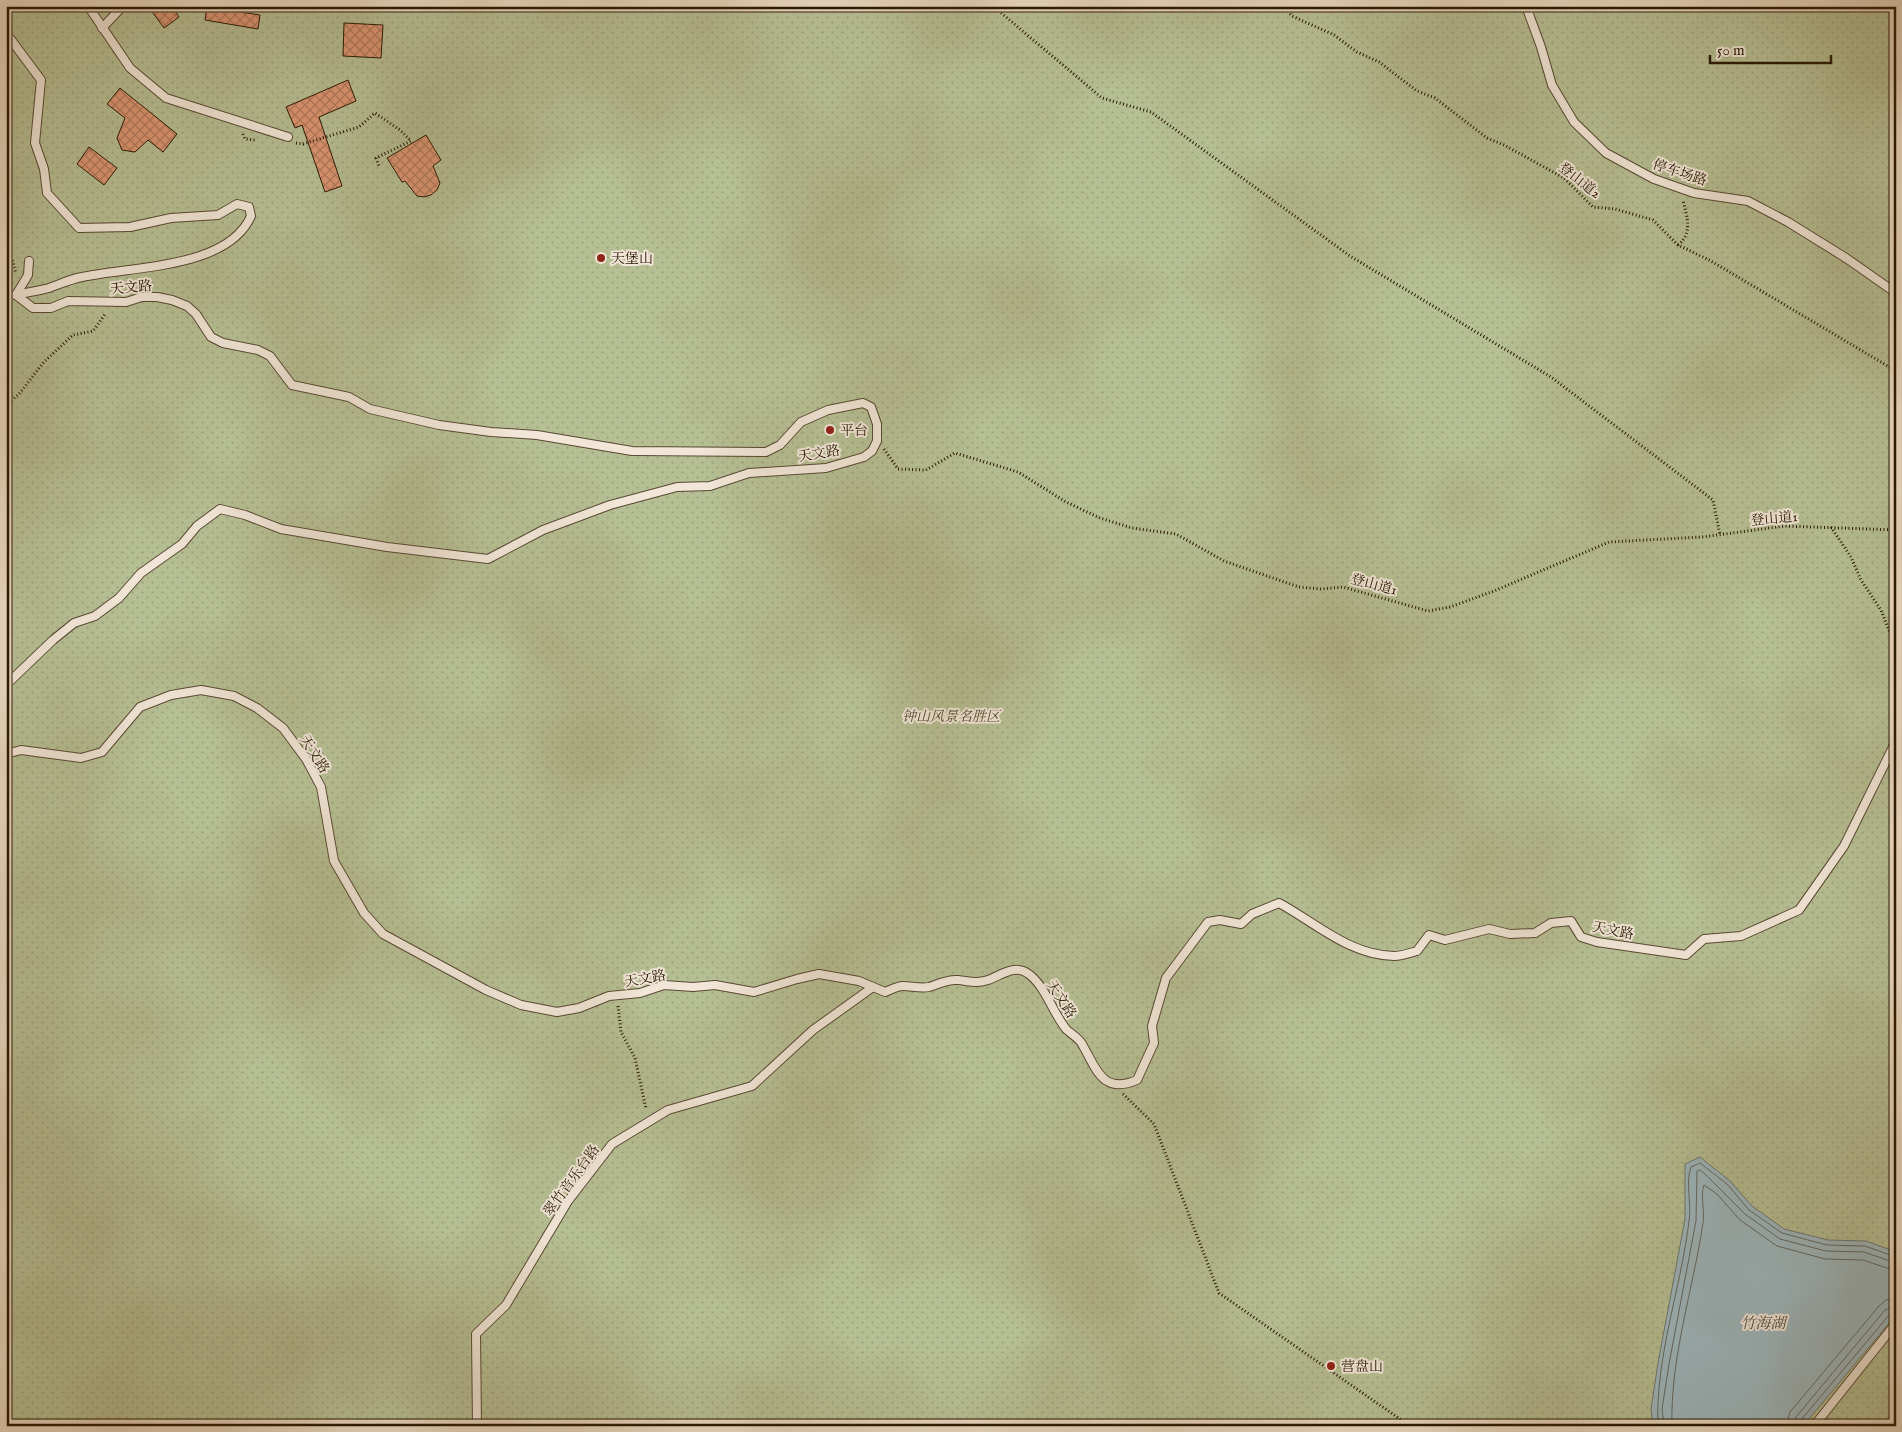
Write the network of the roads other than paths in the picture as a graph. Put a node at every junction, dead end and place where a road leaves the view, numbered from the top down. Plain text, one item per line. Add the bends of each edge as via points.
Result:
1 (88, 6) edge
2 (123, 6) edge
3 (1526, 6) edge
4 (102, 28) junction
5 (6, 33) edge
6 (288, 137) dead end
7 (28, 261) dead end
8 (1896, 293) edge
9 (16, 295) junction
10 (6, 685) edge
11 (1896, 741) edge
12 (6, 754) edge
13 (873, 986) junction
14 (1896, 1323) edge
15 (477, 1426) edge
16 (1814, 1426) edge

1 - 4 lane
2 - 4 lane
3 - 8 lane, 停车场路 via 1552,85 1574,122 1606,153 1654,179 1683,189 1748,201 1813,237
4 - 6 lane via 130,68 166,98
5 - 9 lane via 41,80 35,143 44,169 47,193 79,228 130,228 171,218 218,215 237,204 249,207 251,216 245,230 222,247 186,260 82,277
7 - 9 lane via 28,276
9 - 10 lane, 天文路 via 33,308 51,308 68,301 115,303 142,297 172,300 196,314 211,337 270,356 292,385 349,397 370,409 439,425 537,435 632,451 766,452 780,445 801,422 828,410 863,403 871,407 877,424 877,441 872,452 864,457 826,468 749,473 710,486 677,487 610,505 543,530 488,559 387,547 281,529 245,514 220,509 197,526 182,544 141,573 119,598 95,616 74,622 52,640
11 - 13 lane, 天文路 via 1844,846 1799,910 1741,936 1704,939 1686,955 1597,942 1581,937 1571,921 1552,923 1535,933 1510,934 1490,930 1445,940 1429,935 1417,951 1394,956 1360,949 1330,936 1279,903 1252,914 1241,924 1220,920 1208,922 1166,978 1152,1026 1154,1043 1137,1080 1126,1084 1112,1084 1099,1075 1082,1043 1066,1029 1042,990 1030,975 1018,970 1006,970 989,980 972,984 959,980 943,981 927,988 900,986 885,992
12 - 13 lane, 天文路 via 21,750 81,758 102,752 140,707 171,695 201,690 234,696 257,708 283,728 306,759 321,787 334,861 364,913 383,934 486,990 522,1006 557,1012 579,1008 609,996 640,993 664,984 715,985 754,992 819,974 859,980
13 - 15 lane, 翠竹音乐台路 via 813,1030 752,1086 668,1110 612,1144 568,1201 506,1305 476,1334
14 - 16 lane

